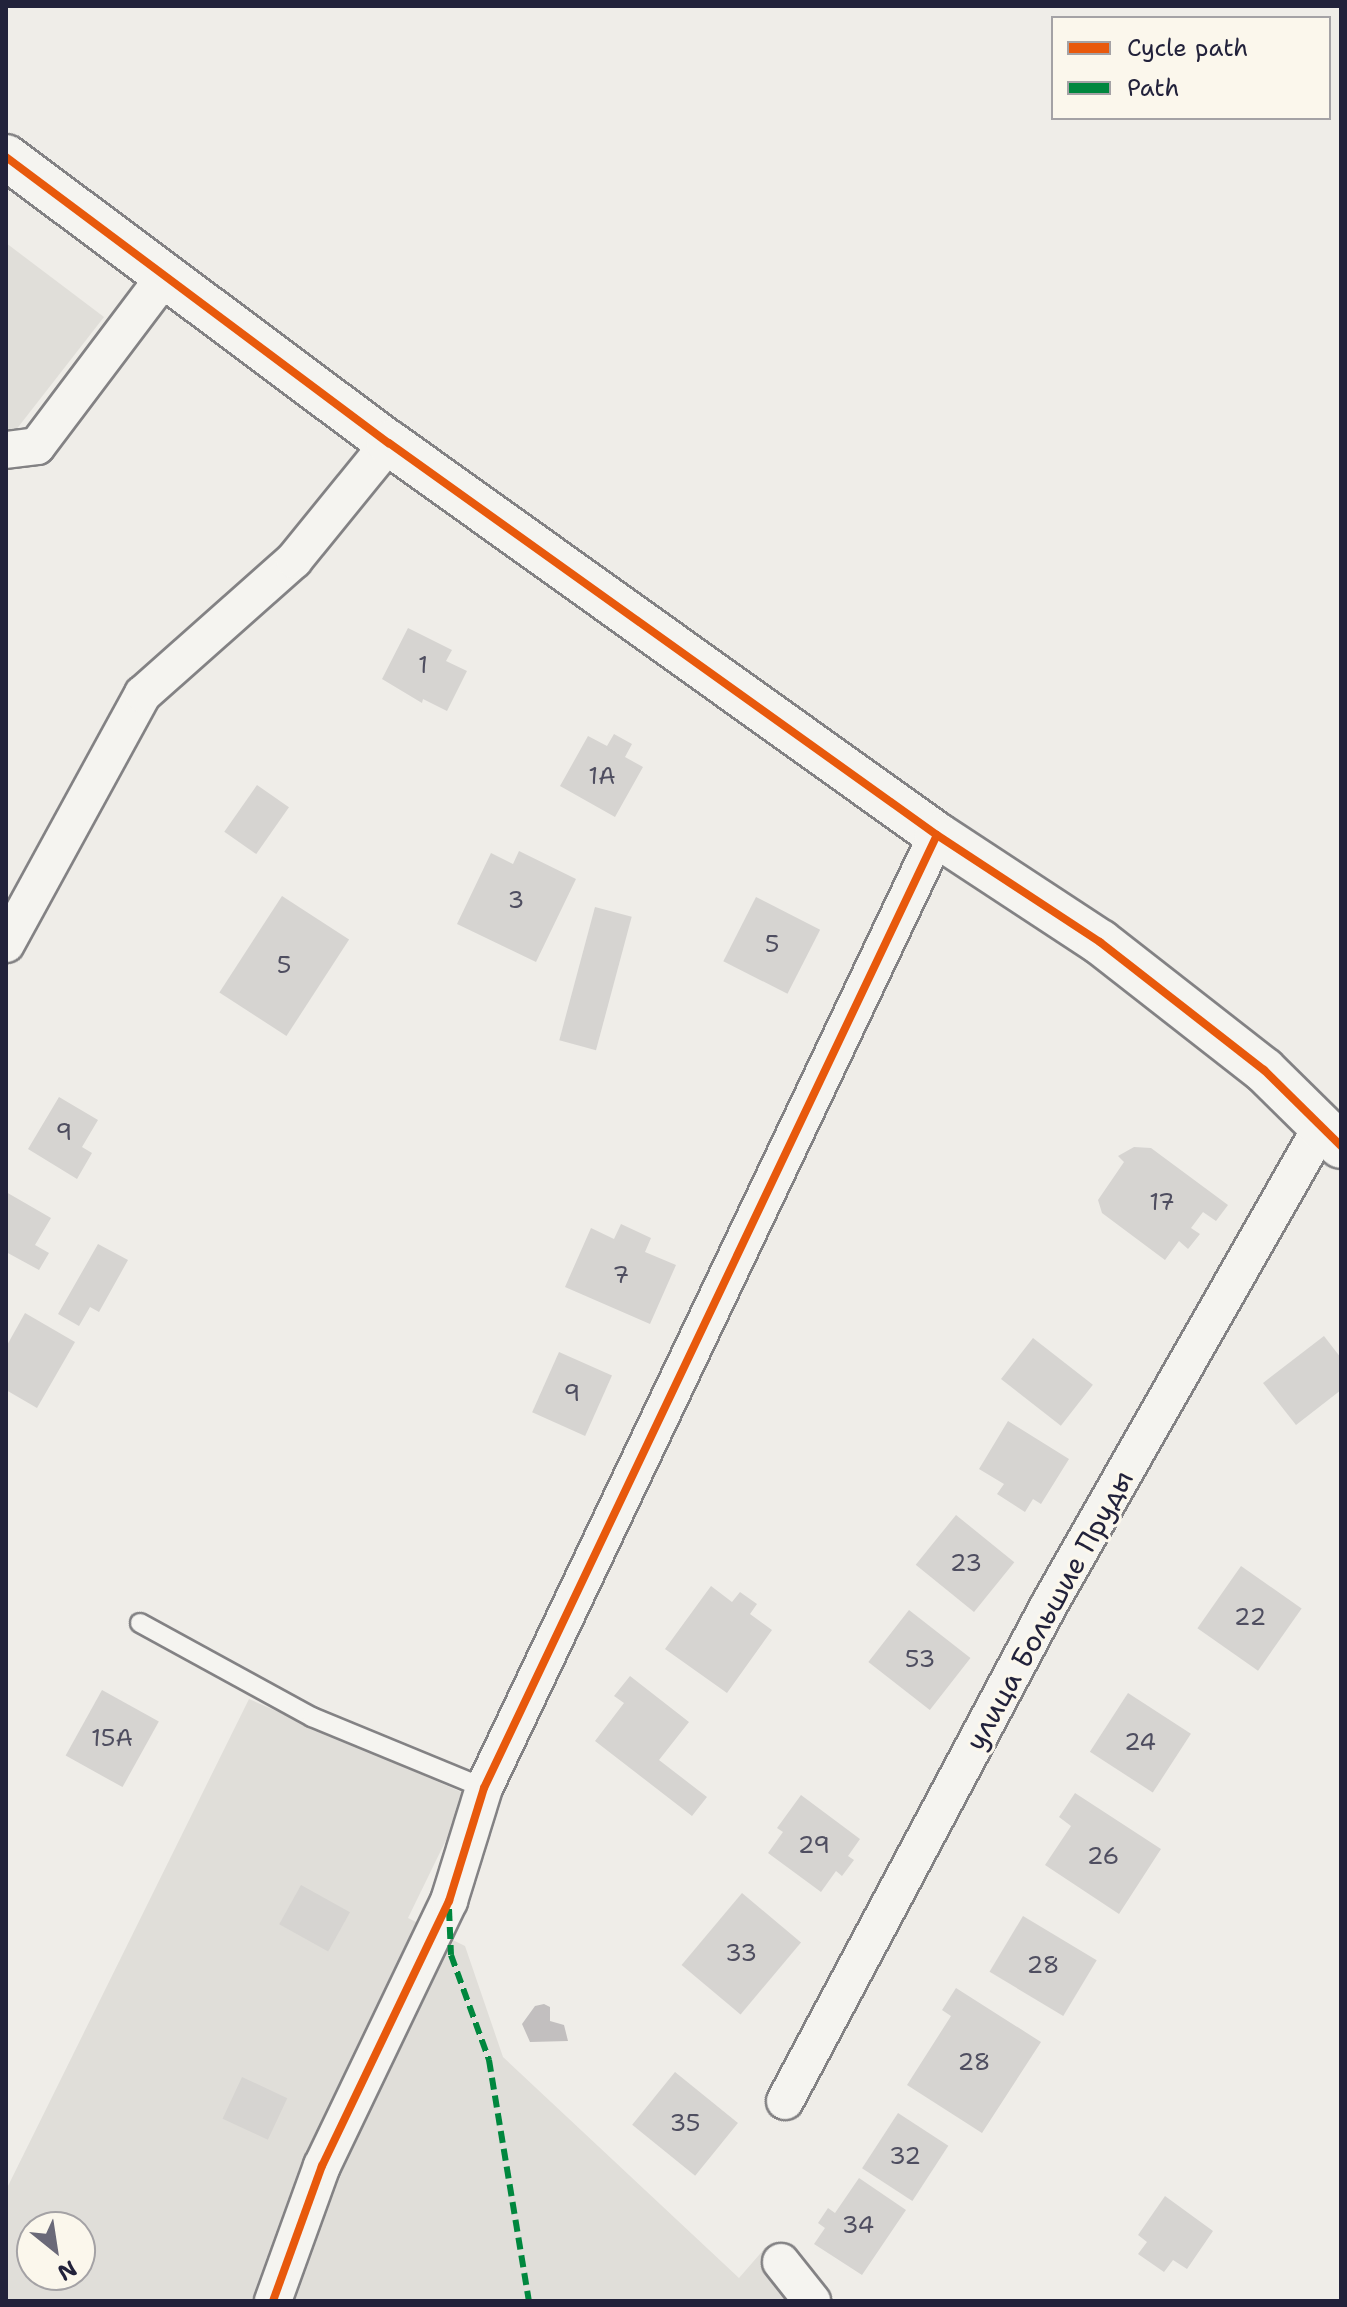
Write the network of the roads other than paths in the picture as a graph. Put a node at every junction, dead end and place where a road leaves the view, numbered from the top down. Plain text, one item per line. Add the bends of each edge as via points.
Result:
1 (6, 157) edge
2 (165, 276) junction
3 (389, 443) junction
4 (6, 450) edge
5 (937, 835) junction
6 (6, 944) edge
7 (1332, 1135) edge
8 (140, 1623) dead end
9 (484, 1788) junction
10 (785, 2101) dead end
11 (781, 2262) dead end
12 (273, 2301) edge
13 (812, 2301) edge

1 - 2 street
2 - 3 street
2 - 4 street via 37,446
3 - 5 street
3 - 6 street via 294,560 143,694
5 - 7 street via 1100,942 1264,1070
5 - 9 street
7 - 10 street, улица Большие Пруды via 1050,1603
8 - 9 lane via 288,1706
9 - 12 street via 449,1901 322,2166
11 - 13 street

